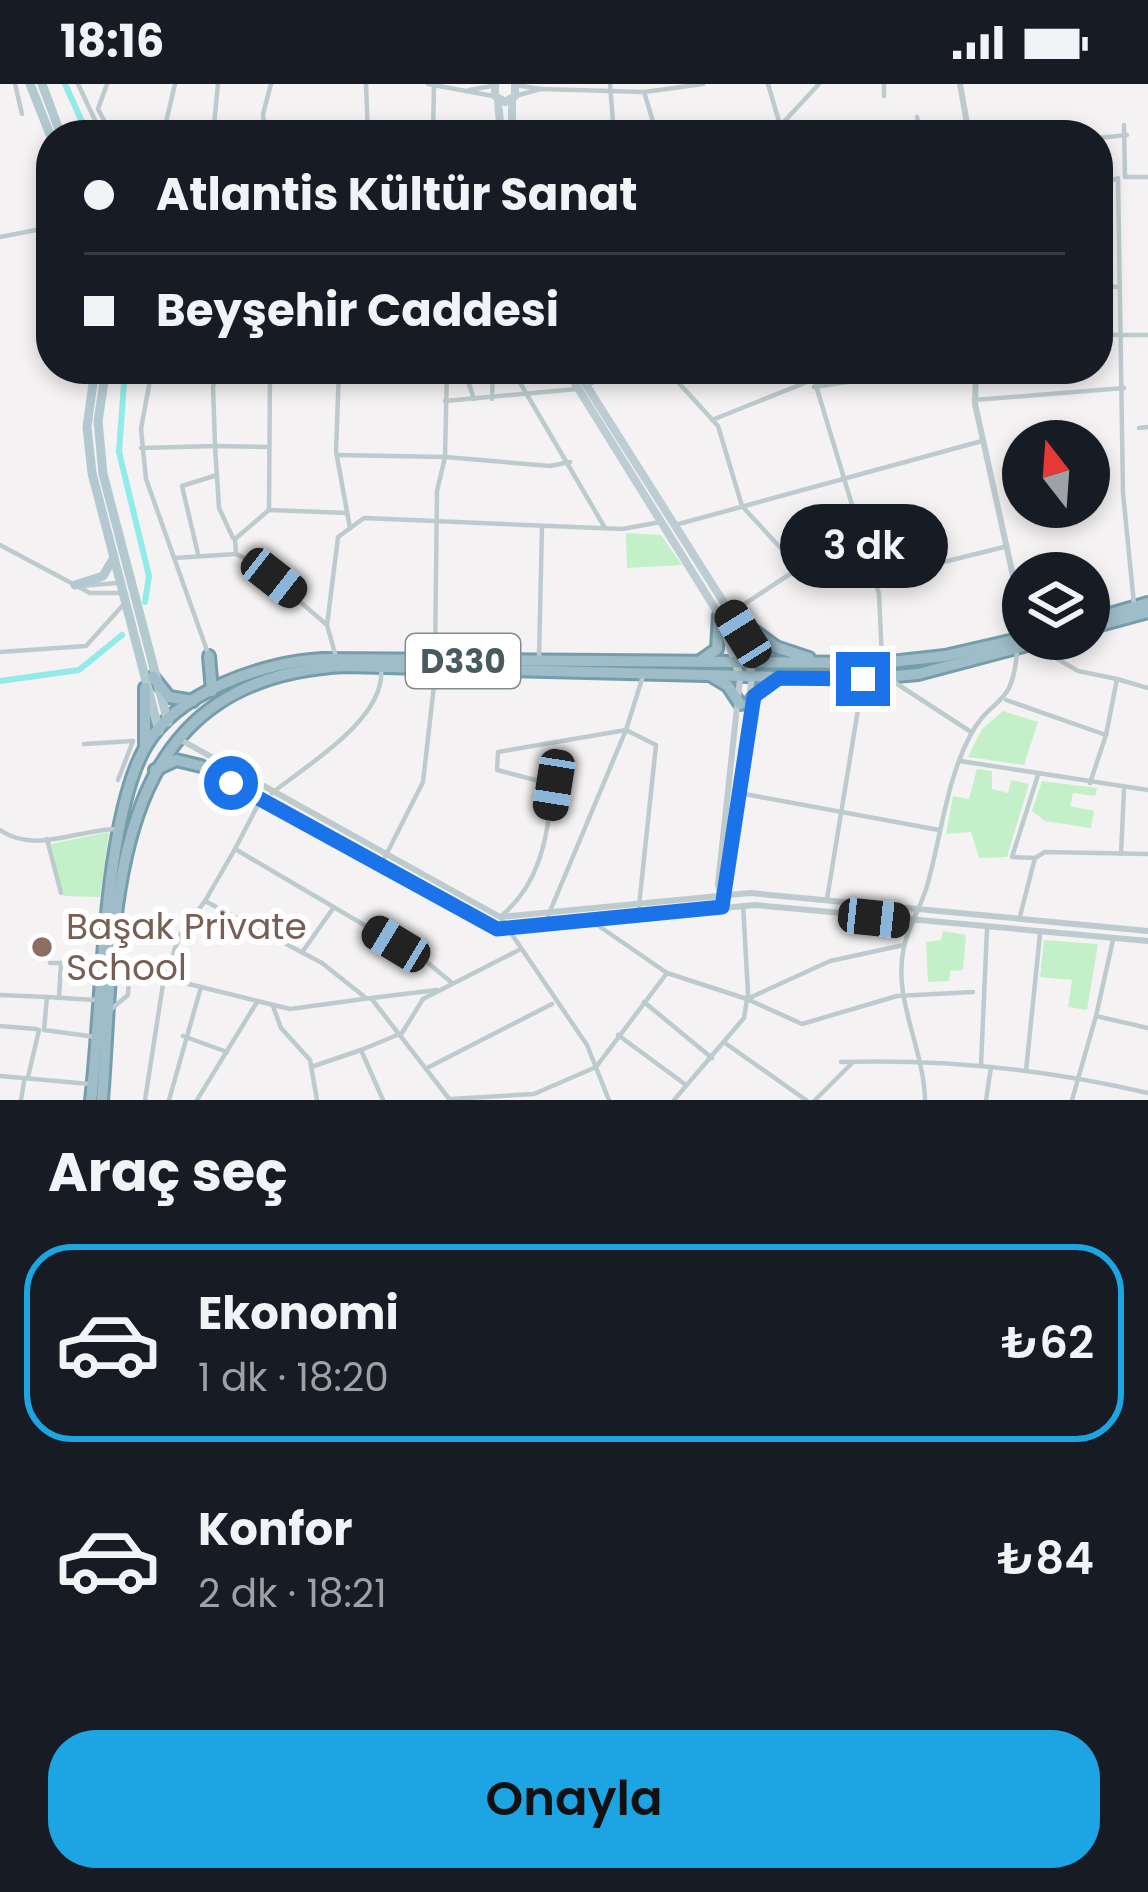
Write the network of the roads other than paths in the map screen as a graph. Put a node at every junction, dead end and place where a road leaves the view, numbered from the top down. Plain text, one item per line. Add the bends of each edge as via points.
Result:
1 (15, 84) edge
2 (30, 84) edge
3 (42, 84) edge
4 (78, 84) edge
5 (107, 84) edge
6 (175, 84) edge
7 (218, 84) edge
8 (271, 84) edge
9 (366, 84) edge
10 (431, 84) edge
11 (610, 84) edge
12 (703, 84) edge
13 (768, 84) edge
14 (819, 84) edge
15 (884, 84) edge
16 (960, 84) edge
17 (495, 91) edge
18 (514, 91) edge
19 (644, 92) junction
20 (609, 93) junction
21 (884, 96) dead end
22 (22, 114) dead end
23 (917, 117) dead end
24 (44, 120) edge
25 (55, 120) edge
26 (95, 120) edge
27 (104, 120) edge
28 (167, 120) edge
29 (214, 120) edge
30 (264, 120) edge
31 (367, 120) edge
32 (432, 120) edge
33 (612, 120) edge
34 (652, 120) edge
35 (779, 120) edge
36 (786, 120) edge
37 (918, 120) edge
38 (966, 120) edge
39 (1124, 125) dead end
40 (1127, 135) junction
41 (1113, 136) edge
42 (1148, 177) edge
43 (1121, 178) junction
44 (1113, 179) edge
45 (36, 230) edge
46 (0, 237) edge
47 (1113, 286) edge
48 (1120, 286) junction
49 (1113, 335) edge
50 (1121, 335) junction
51 (1148, 335) edge
52 (94, 384) edge
53 (105, 384) edge
54 (150, 384) edge
55 (214, 384) edge
56 (270, 384) edge
57 (339, 384) edge
58 (447, 384) edge
59 (469, 384) edge
60 (492, 384) edge
61 (521, 384) edge
62 (579, 384) edge
63 (581, 384) edge
64 (588, 384) edge
65 (680, 384) edge
66 (810, 384) edge
67 (813, 384) edge
68 (975, 384) edge
69 (582, 387) junction
70 (1124, 388) junction
71 (529, 397) junction
72 (474, 399) junction
73 (492, 399) junction
74 (974, 400) junction
75 (446, 401) junction
76 (712, 420) junction
77 (1148, 427) edge
78 (1139, 428) dead end
79 (982, 442) junction
80 (214, 446) junction
81 (268, 447) junction
82 (141, 448) junction
83 (337, 455) junction
84 (445, 457) junction
85 (570, 463) junction
86 (218, 475) junction
87 (844, 481) junction
88 (742, 506) junction
89 (269, 510) junction
90 (347, 513) junction
91 (441, 520) junction
92 (661, 522) junction
93 (674, 525) junction
94 (542, 526) junction
95 (350, 528) junction
96 (605, 529) junction
97 (235, 539) junction
98 (0, 545) edge
99 (1004, 548) junction
100 (1005, 552) edge
101 (198, 554) junction
102 (236, 554) junction
103 (174, 558) junction
104 (113, 559) junction
105 (799, 568) junction
106 (874, 579) junction
107 (75, 585) junction
108 (125, 590) junction
109 (1134, 608) junction
110 (1148, 608) edge
111 (724, 614) junction
112 (1110, 617) edge
113 (1110, 618) edge
114 (327, 625) junction
115 (744, 636) junction
116 (729, 640) junction
117 (1002, 647) edge
118 (1002, 649) edge
119 (0, 652) edge
120 (209, 656) junction
121 (336, 658) junction
122 (1019, 660) edge
123 (1057, 660) edge
124 (539, 662) junction
125 (736, 662) junction
126 (751, 662) junction
127 (824, 662) junction
128 (694, 663) junction
129 (882, 663) junction
130 (435, 664) junction
131 (381, 668) junction
132 (644, 674) junction
133 (710, 675) junction
134 (746, 676) junction
135 (153, 677) junction
136 (779, 678) junction
137 (888, 678) junction
138 (234, 679) junction
139 (863, 679) junction
140 (1117, 679) junction
141 (145, 688) junction
142 (1148, 688) edge
143 (212, 691) junction
144 (1006, 700) junction
145 (744, 704) junction
146 (192, 705) junction
147 (200, 717) junction
148 (164, 726) junction
149 (626, 730) junction
150 (971, 732) junction
151 (1106, 735) junction
152 (174, 741) junction
153 (84, 744) dead end
154 (145, 748) junction
155 (960, 761) junction
156 (201, 766) junction
157 (138, 767) junction
158 (152, 774) junction
159 (1037, 775) junction
160 (118, 780) dead end
161 (1090, 784) junction
162 (1124, 790) junction
163 (1148, 790) edge
164 (272, 793) junction
165 (739, 793) junction
166 (261, 800) junction
167 (842, 815) junction
168 (120, 829) junction
169 (0, 830) edge
170 (941, 830) junction
171 (47, 839) junction
172 (235, 849) junction
173 (1121, 854) junction
174 (1148, 854) edge
175 (385, 857) junction
176 (1035, 858) junction
177 (61, 893) dead end
178 (720, 897) junction
179 (205, 901) junction
180 (827, 902) junction
181 (743, 905) junction
182 (639, 906) junction
183 (334, 907) junction
184 (722, 907) junction
185 (919, 912) junction
186 (548, 916) junction
187 (500, 917) junction
188 (1019, 921) junction
189 (593, 922) junction
190 (914, 923) junction
191 (504, 928) junction
192 (987, 929) junction
193 (1148, 932) edge
194 (1040, 934) junction
195 (1113, 939) junction
196 (1148, 941) edge
197 (904, 945) junction
198 (519, 950) junction
199 (303, 952) junction
200 (50, 963) dead end
201 (667, 973) junction
202 (164, 978) junction
203 (452, 983) junction
204 (201, 986) junction
205 (439, 990) junction
206 (974, 992) dead end
207 (0, 995) edge
208 (903, 995) junction
209 (47, 997) junction
210 (58, 998) junction
211 (368, 998) junction
212 (747, 999) junction
213 (257, 1002) junction
214 (554, 1002) junction
215 (644, 1002) junction
216 (105, 1006) junction
217 (273, 1006) junction
218 (1096, 1016) junction
219 (0, 1026) edge
220 (1148, 1028) edge
221 (41, 1030) junction
222 (402, 1033) junction
223 (618, 1034) junction
224 (183, 1036) junction
225 (98, 1037) junction
226 (725, 1043) junction
227 (361, 1050) junction
228 (227, 1052) junction
229 (712, 1058) junction
230 (924, 1059) junction
231 (853, 1061) junction
232 (841, 1062) dead end
233 (982, 1065) junction
234 (596, 1066) junction
235 (311, 1067) junction
236 (429, 1067) junction
237 (991, 1067) junction
238 (1026, 1071) junction
239 (0, 1076) edge
240 (1079, 1077) junction
241 (26, 1079) junction
242 (93, 1084) junction
243 (687, 1086) junction
244 (1148, 1091) edge
245 (529, 1097) edge
246 (21, 1100) edge
247 (91, 1100) edge
248 (102, 1100) edge
249 (145, 1100) edge
250 (169, 1100) edge
251 (196, 1100) edge
252 (317, 1100) edge
253 (383, 1100) edge
254 (450, 1100) edge
255 (609, 1100) edge
256 (674, 1100) edge
257 (806, 1100) edge
258 (815, 1100) edge
259 (925, 1100) edge
260 (986, 1100) edge
261 (1072, 1100) edge

1 - 22 street
2 - 24 main road
3 - 25 main road
4 - 26 street
5 - 27 street via 98,109
6 - 28 street
7 - 29 street
8 - 30 street
9 - 31 street
10 - 17 street
10 - 32 street
11 - 20 street
12 - 19 street
13 - 35 street
14 - 36 street
15 - 21 street
16 - 38 street
17 - 18 main road
18 - 20 street
19 - 20 street
19 - 34 street
20 - 33 street
23 - 37 street
39 - 40 street
40 - 41 street
40 - 43 street
42 - 43 street
43 - 44 street
43 - 48 street
45 - 46 street
47 - 48 street
48 - 50 street
49 - 50 street
50 - 51 street
50 - 70 street
52 - 104 main road via 88,447
53 - 108 main road via 99,449
54 - 82 street
55 - 80 street
56 - 81 street
57 - 83 street
58 - 75 street
59 - 72 street
60 - 73 street
61 - 71 street
62 - 69 main road
63 - 69 main road
64 - 69 street
65 - 76 street
66 - 76 street
67 - 87 street
68 - 74 street
69 - 71 street
69 - 92 main road
69 - 93 main road
70 - 74 street
70 - 109 street
71 - 73 street
71 - 85 street
72 - 73 street
72 - 75 street
74 - 79 street
75 - 84 street
76 - 88 street
77 - 78 street
79 - 87 street
79 - 99 street
80 - 81 street
80 - 82 street
80 - 86 street
81 - 89 street
82 - 103 street
83 - 84 street
83 - 90 street
84 - 85 street
84 - 91 street
85 - 96 street
86 - 97 street via 222,520
86 - 101 street via 182,486
87 - 88 street
87 - 106 street
88 - 93 street
88 - 105 street
89 - 90 street
89 - 97 street
90 - 95 street
91 - 94 street
91 - 95 street via 364,518
91 - 130 street
92 - 96 street
92 - 111 main road
93 - 111 main road
94 - 96 street
94 - 124 street
95 - 114 street via 338,536
97 - 102 street
98 - 107 street
99 - 100 street
99 - 106 street
101 - 102 street
101 - 103 street
102 - 114 street
103 - 120 street
104 - 107 main road via 103,576
104 - 108 main road
105 - 106 street
105 - 111 street
106 - 129 street
107 - 108 street
108 - 119 street via 86,646
108 - 135 main road
108 - 141 main road
109 - 110 highway
109 - 112 highway
110 - 113 highway
111 - 115 main road
111 - 116 main road
111 - 127 highway via 776,647
111 - 128 highway via 717,650
114 - 121 street
115 - 116 main road via 738,646
115 - 126 main road
116 - 125 main road
117 - 129 highway, D330
118 - 137 highway, D330
120 - 138 highway
120 - 143 highway
121 - 130 highway, D330
121 - 138 highway, D330 via 284,661
122 - 144 street
123 - 140 street
124 - 128 highway, D330
124 - 130 highway, D330
125 - 126 highway, D330
125 - 128 highway, D330
125 - 134 main road
126 - 127 highway, D330
126 - 134 main road
127 - 129 highway, D330
130 - 131 highway, D330
130 - 132 highway, D330
130 - 175 street via 423,782
131 - 147 highway, D330 via 286,672
131 - 164 street via 361,718
132 - 133 highway, D330
132 - 149 street
133 - 134 highway, D330
133 - 145 highway
134 - 136 highway, D330
134 - 145 street
135 - 146 highway via 169,697
135 - 148 main road
136 - 139 highway, D330
136 - 145 highway
137 - 139 highway, D330
137 - 150 street
138 - 143 highway, D330
139 - 167 street
140 - 142 street
140 - 151 street
141 - 148 main road
141 - 154 highway
143 - 146 highway, D330
144 - 150 street
144 - 151 street
145 - 165 street
145 - 178 street
146 - 147 highway via 186,720
146 - 148 highway, D330
147 - 152 highway, D330
148 - 152 highway
148 - 154 highway, D330
149 - 182 street via 656,745
149 - 186 street
149 - 187 street via 498,752 496,770 554,785 536,876
150 - 155 street
151 - 161 street
152 - 156 street
152 - 158 highway, D330
152 - 164 street
153 - 160 street via 133,740
154 - 157 highway, D330
155 - 159 street
155 - 170 street
156 - 158 highway via 176,760
156 - 166 street
157 - 158 highway via 149,763
157 - 168 highway, D330
158 - 216 highway, D330 via 127,850
159 - 161 street
159 - 176 street via 1012,857
161 - 162 street
162 - 163 street
162 - 173 street
164 - 175 street
165 - 167 street
165 - 178 street
166 - 172 street
166 - 191 street via 478,922
167 - 170 street
167 - 180 street
168 - 171 street
168 - 216 highway, D330
169 - 171 street via 15,841
170 - 185 street
171 - 177 street
172 - 179 street
172 - 183 street
173 - 174 street
173 - 176 street
175 - 187 street
176 - 188 street
178 - 180 street
178 - 182 street
178 - 184 street
179 - 199 street
179 - 202 street via 180,935
180 - 185 street
181 - 184 street
181 - 190 street
181 - 212 street
182 - 186 street
183 - 199 street
183 - 203 street
184 - 189 street
185 - 188 street
185 - 190 street
186 - 187 street
187 - 191 street
188 - 193 street
189 - 191 street
189 - 201 street
190 - 192 street
190 - 197 street
191 - 198 street
192 - 194 street
192 - 233 street
194 - 195 street
194 - 238 street
195 - 196 street
195 - 218 street
197 - 208 street
197 - 212 street via 830,961
198 - 203 street
198 - 214 street
199 - 211 street
200 - 210 street via 61,963
201 - 212 street
201 - 215 street
202 - 204 street
202 - 249 street
203 - 205 street
204 - 213 street
204 - 224 street
205 - 211 street
205 - 222 street via 423,998
206 - 208 street
207 - 209 street
208 - 212 street via 802,1024
208 - 230 street
209 - 210 street
209 - 221 street
210 - 216 street
211 - 217 street
211 - 222 street
212 - 226 street
213 - 217 street
213 - 228 street
214 - 234 street
214 - 236 street
215 - 223 street
215 - 229 street
216 - 225 highway, D330
216 - 248 highway, D330
217 - 235 street
218 - 220 street
218 - 240 street
219 - 221 street
221 - 225 street
221 - 241 street
222 - 227 street
222 - 236 street
223 - 234 street
223 - 243 street
224 - 228 street
224 - 250 street
225 - 242 highway, D330
226 - 229 street
226 - 257 street
227 - 235 street
227 - 253 street
228 - 251 street
229 - 243 street
230 - 231 street
230 - 233 street
230 - 259 street
231 - 232 street
231 - 258 street
233 - 237 street
234 - 245 street
234 - 255 street
235 - 252 street
236 - 254 street
237 - 238 street
237 - 260 street
238 - 240 street
239 - 241 street
240 - 244 street
240 - 261 street
241 - 242 street
241 - 246 street
242 - 247 highway, D330
243 - 256 street
245 - 254 street

